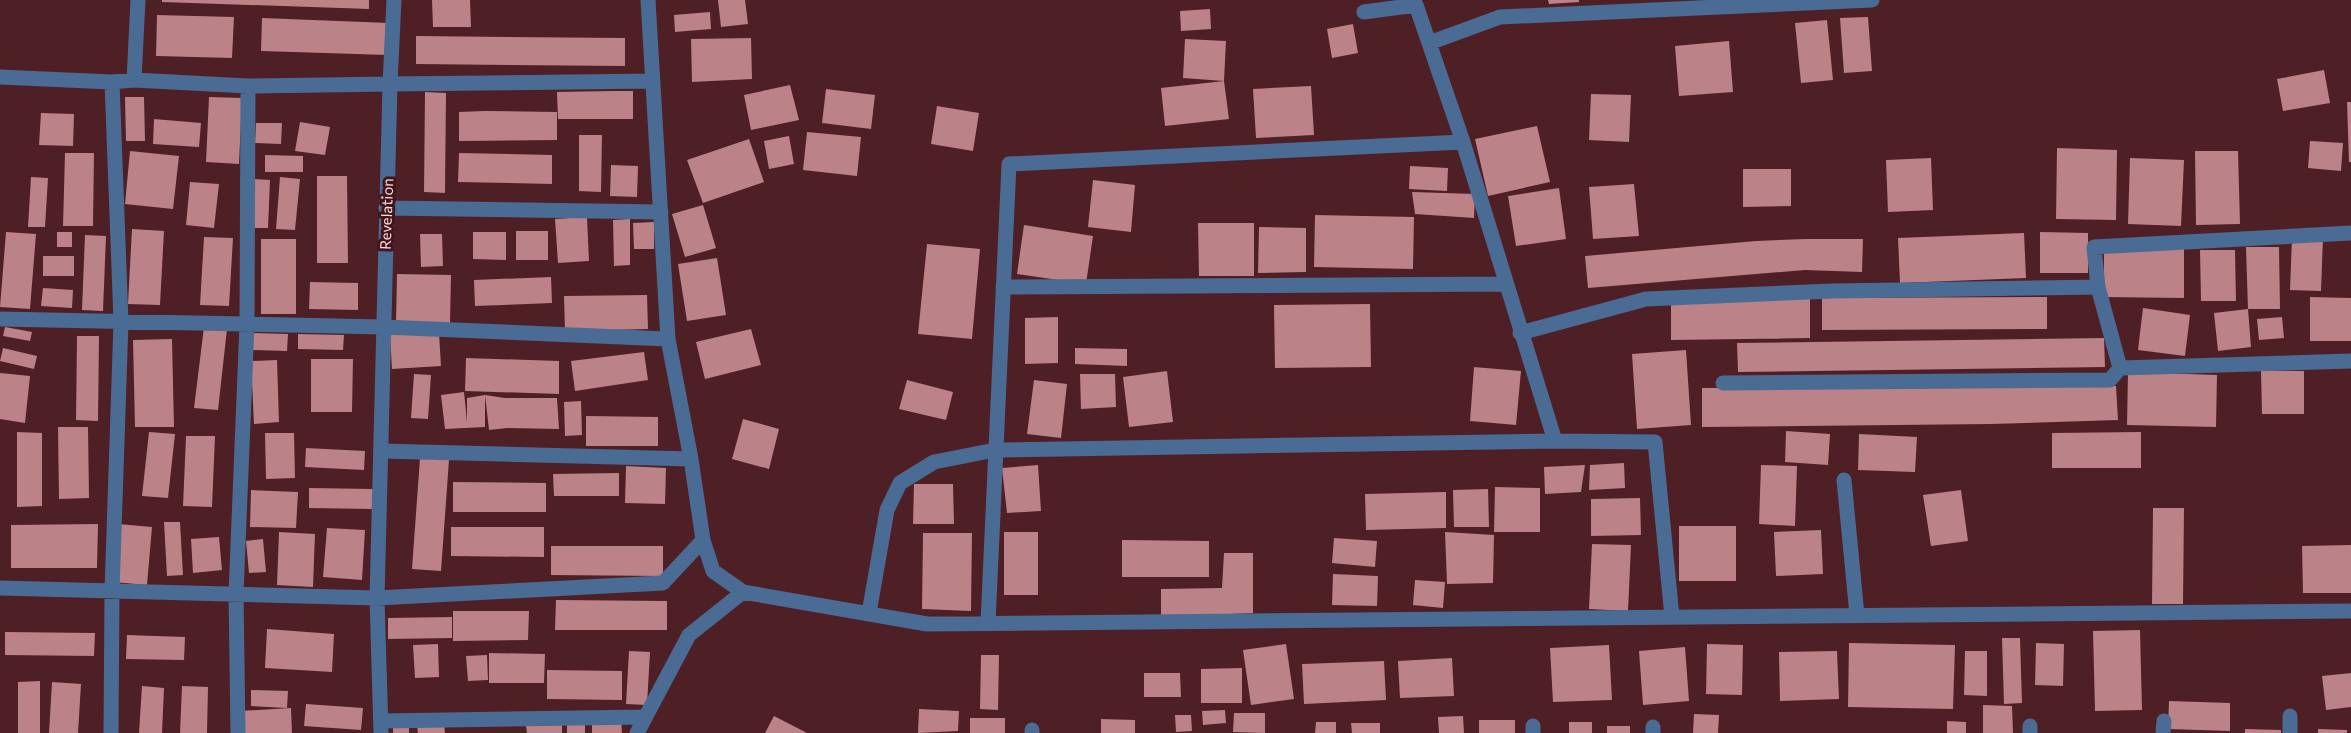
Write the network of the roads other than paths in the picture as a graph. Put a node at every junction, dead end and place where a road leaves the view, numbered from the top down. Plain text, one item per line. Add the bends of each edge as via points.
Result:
1 (138, 0) edge
2 (394, 0) edge
3 (648, 0) edge
4 (1872, 0) edge
5 (1364, 12) dead end
6 (1429, 43) junction
7 (0, 77) edge
8 (134, 80) junction
9 (653, 81) junction
10 (112, 82) junction
11 (390, 84) junction
12 (248, 86) junction
13 (1463, 142) junction
14 (386, 208) junction
15 (661, 212) junction
16 (2351, 234) edge
17 (1505, 284) junction
18 (1003, 287) junction
19 (2098, 287) junction
20 (0, 319) edge
21 (121, 322) junction
22 (246, 324) junction
23 (382, 327) junction
24 (1520, 333) junction
25 (669, 339) junction
26 (2351, 361) edge
27 (2120, 368) junction
28 (1723, 383) dead end
29 (1555, 441) junction
30 (996, 450) junction
31 (381, 451) junction
32 (691, 459) junction
33 (1844, 480) dead end
34 (703, 540) junction
35 (0, 588) edge
36 (111, 591) junction
37 (742, 591) junction
38 (236, 594) junction
39 (377, 598) junction
40 (2351, 611) edge
41 (868, 613) junction
42 (1857, 615) junction
43 (1672, 616) junction
44 (988, 623) junction
45 (2290, 716) dead end
46 (644, 717) junction
47 (381, 727) edge
48 (111, 733) edge
49 (238, 733) edge
50 (637, 733) edge
51 (2290, 733) edge

1 - 8 street
2 - 11 street, Revelation
3 - 9 street
4 - 6 street via 1500,17
5 - 6 street via 1416,5
6 - 13 street
7 - 10 street
8 - 10 street
8 - 12 street
9 - 11 street
9 - 15 street
10 - 21 street
11 - 12 street
11 - 14 street, Revelation
12 - 22 street
13 - 17 street
13 - 18 street via 1009,164
14 - 15 street
14 - 23 street, Revelation
15 - 25 street
16 - 19 street via 2094,247
17 - 18 street
17 - 24 street
18 - 30 street
19 - 24 street via 1833,291 1646,299
19 - 27 street
20 - 21 street
21 - 22 street
21 - 36 street
22 - 23 street
22 - 38 street
23 - 25 street
23 - 31 street, Revelation
24 - 29 street
25 - 32 street
26 - 27 street
27 - 28 street via 2110,380
29 - 30 street
29 - 43 street via 1655,442
30 - 41 street via 934,462 900,483 886,510
30 - 44 street
31 - 32 street
31 - 39 street, Revelation
32 - 34 street
33 - 42 street
34 - 37 street via 713,571
34 - 39 street via 663,583
35 - 36 street
36 - 38 street
36 - 48 street
37 - 41 street
37 - 46 street via 689,635
38 - 39 street
38 - 49 street
39 - 47 street, Revelation
40 - 42 street
41 - 44 street via 927,624
42 - 43 street
43 - 44 street
45 - 51 street
46 - 47 street
46 - 50 street

